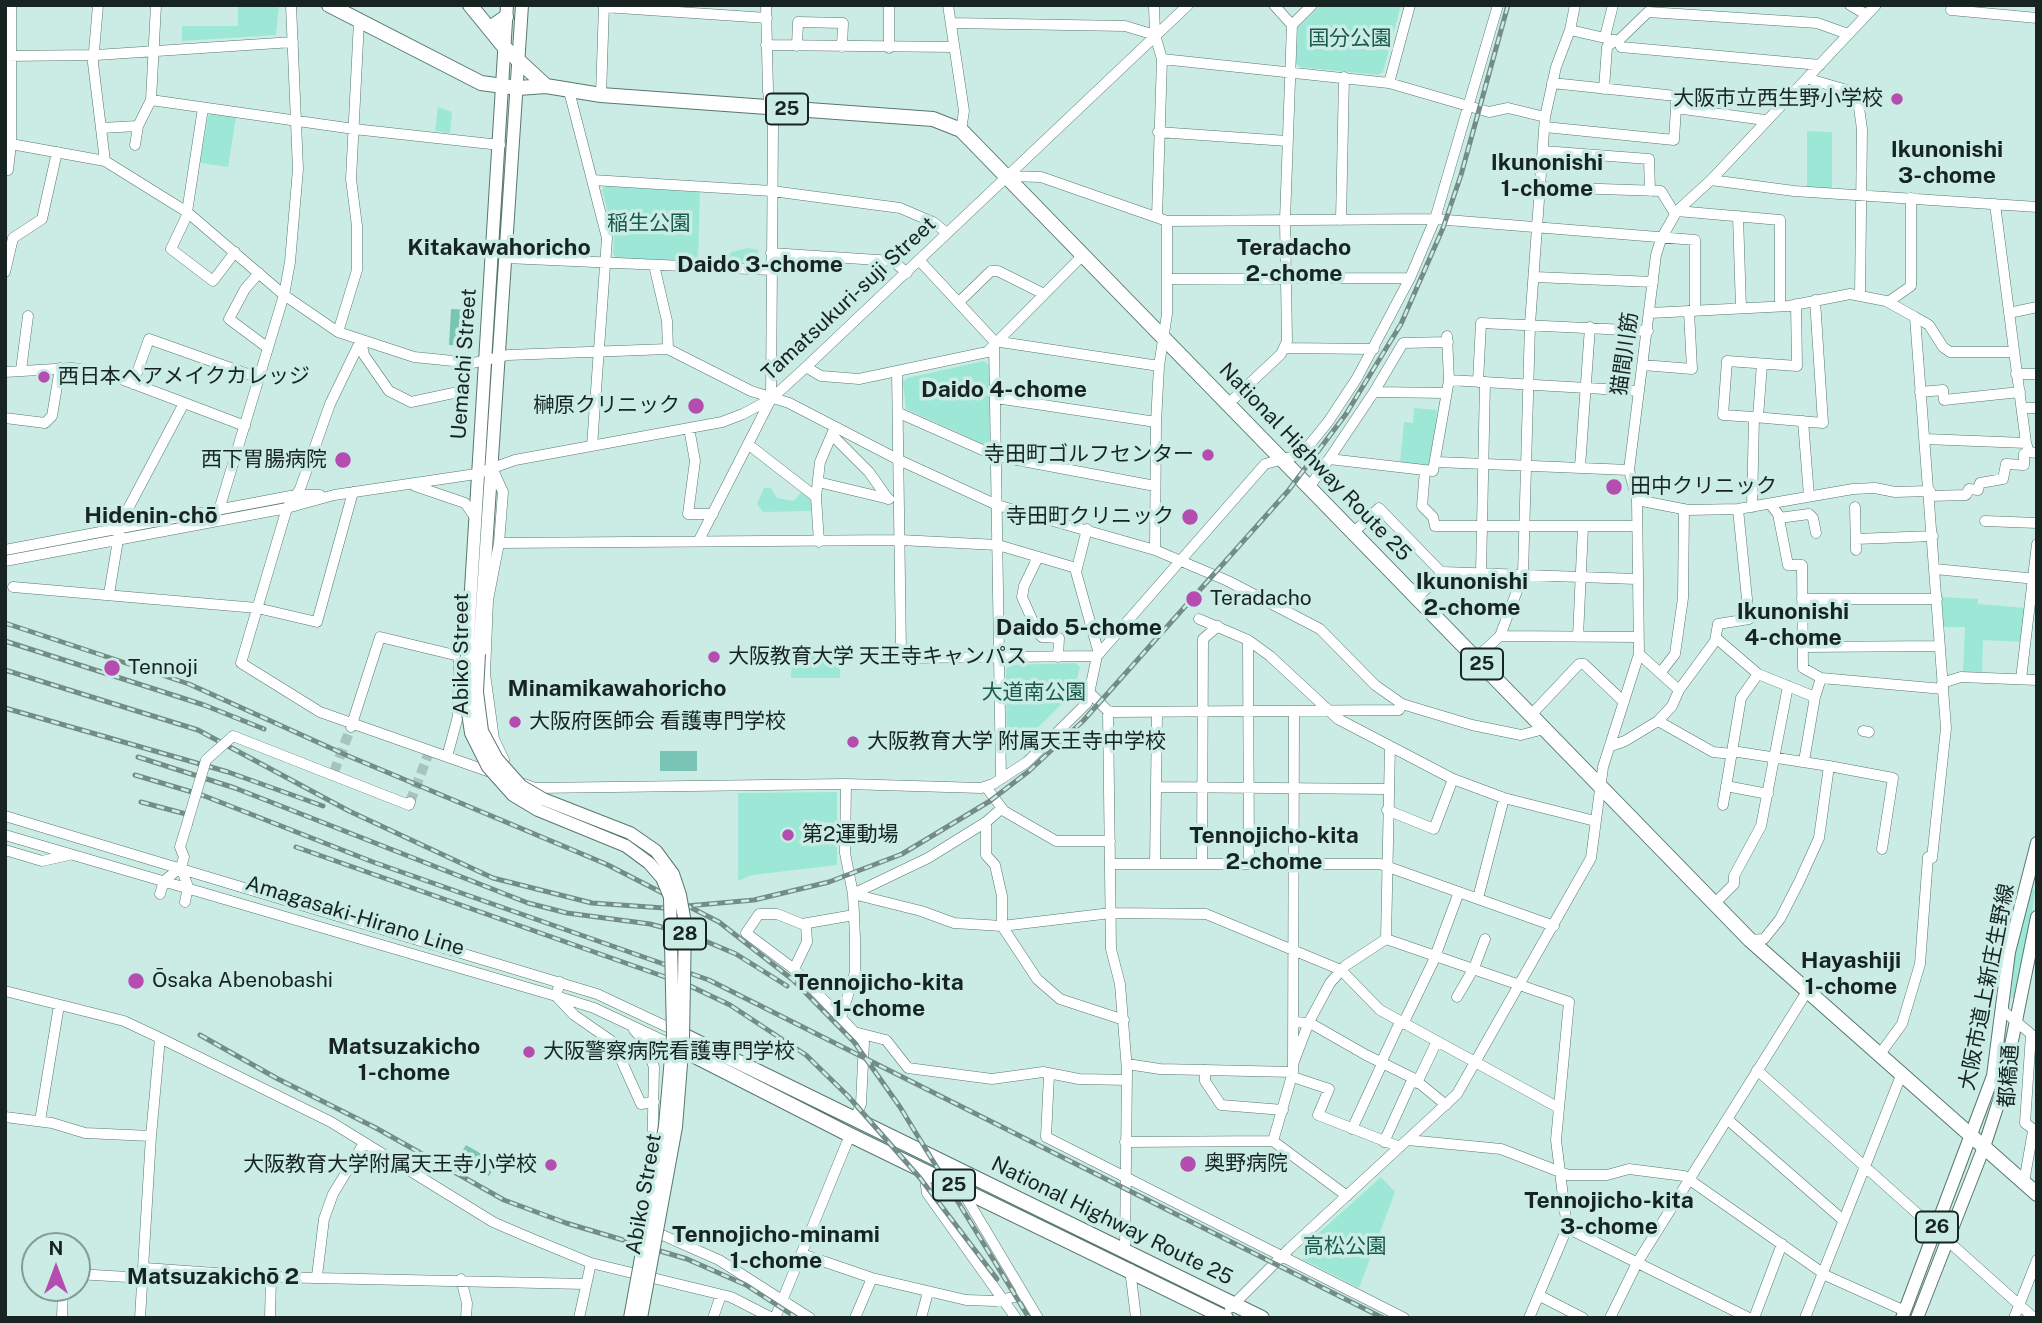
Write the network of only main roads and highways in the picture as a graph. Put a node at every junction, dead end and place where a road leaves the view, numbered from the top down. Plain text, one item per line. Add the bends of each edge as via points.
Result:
1 (470, 5) edge
2 (522, 5) edge
3 (336, 7) edge
4 (506, 11) edge
5 (490, 28) junction
6 (505, 48) junction
7 (520, 59) junction
8 (503, 86) junction
9 (546, 86) junction
10 (518, 88) junction
11 (493, 470) joint
12 (477, 474) joint
13 (473, 654) junction
14 (2037, 844) edge
15 (2037, 917) edge
16 (2033, 954) edge
17 (679, 1033) road end
18 (687, 1052) road end
19 (1972, 1136) junction
20 (1984, 1147) junction
21 (2037, 1194) edge
22 (633, 1274) road end
23 (652, 1279) road end
24 (1904, 1314) edge
25 (1222, 1317) edge
26 (624, 1318) edge
27 (630, 1318) edge
28 (641, 1318) edge
29 (646, 1318) edge
30 (1262, 1318) edge
31 (1917, 1318) edge

1 - 5 highway
2 - 7 main road, Uemachi Street
3 - 8 highway, National Highway Route 25 / 25 via 481,83
4 - 5 highway
4 - 6 main road, Uemachi Street
5 - 6 highway
6 - 7 highway
6 - 8 main road, Uemachi Street / 28
7 - 9 highway
7 - 10 main road, Uemachi Street / 28
8 - 10 highway, National Highway Route 25 / 25
8 - 12 main road, Uemachi Street / 28
9 - 10 highway, National Highway Route 25 / 25
9 - 19 highway, National Highway Route 25 / 25 via 601,95 933,119 961,130 1751,940
10 - 11 main road, Uemachi Street / 28
11 - 13 main road, Abiko Street / 28
12 - 13 main road, Abiko Street / 28
13 - 27 main road, Abiko Street / 28, bridge via 465,692 471,733 488,767 513,795 538,810 626,846 662,878 670,897 673,1035 665,1126
13 - 28 main road, Abiko Street / 28, bridge via 482,731 497,760 521,786 543,799 630,833 656,851 673,874 680,895 685,923 681,1075 676,1128
14 - 19 main road, 大阪市道上新庄生野線 via 2009,952 1993,1076
15 - 16 main road, 大阪市道上新庄生野線
16 - 20 main road, 大阪市道上新庄生野線 via 2004,1084
17 - 30 highway, National Highway Route 25 / 25
18 - 25 highway, National Highway Route 25 / 25
19 - 20 highway, National Highway Route 25 / 25
19 - 24 main road, 26
20 - 21 highway, National Highway Route 25 / 25
20 - 31 main road, 26
22 - 26 main road
23 - 29 main road

